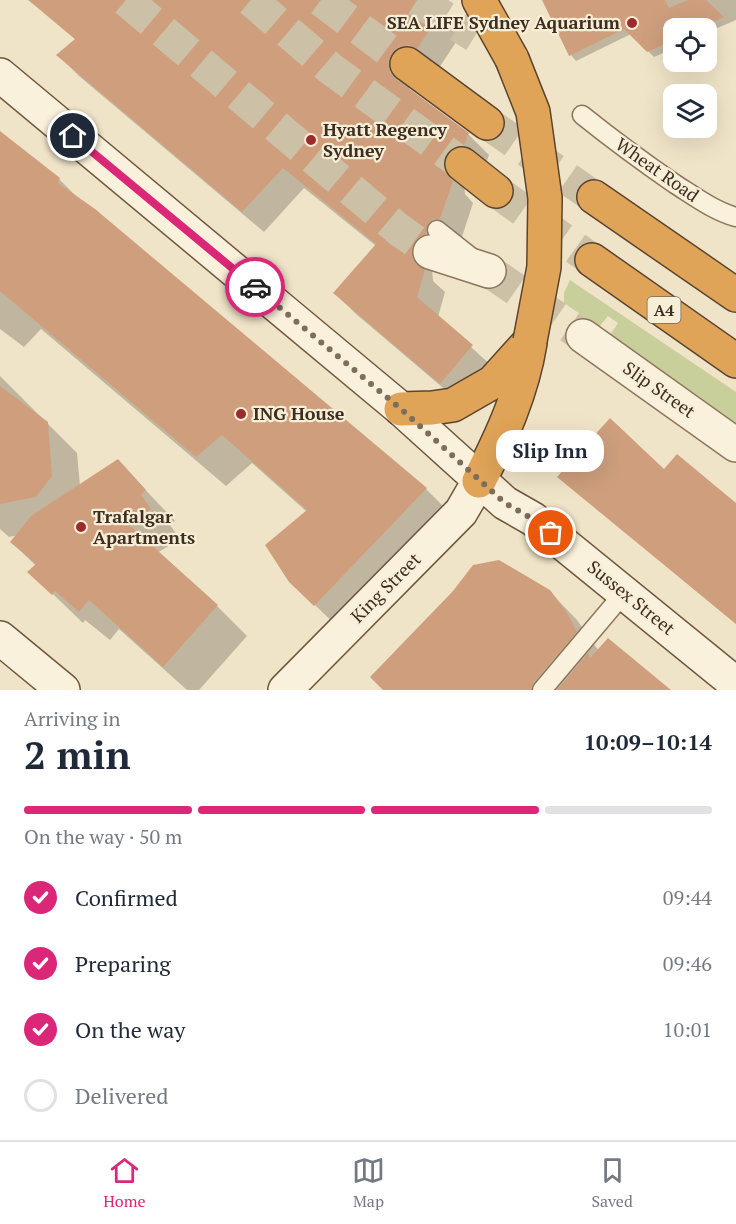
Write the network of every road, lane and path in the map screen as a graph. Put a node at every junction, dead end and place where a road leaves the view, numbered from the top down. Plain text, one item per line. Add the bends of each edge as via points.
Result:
1 (479, 0) tunnel mouth
2 (407, 64) tunnel mouth
3 (0, 75) edge
4 (582, 115) dead end
5 (487, 123) tunnel mouth
6 (462, 164) tunnel mouth
7 (496, 191) tunnel mouth
8 (594, 197) tunnel mouth
9 (736, 217) edge
10 (433, 241) tunnel mouth
11 (592, 260) tunnel mouth
12 (489, 271) tunnel mouth
13 (736, 295) edge
14 (583, 336) tunnel mouth
15 (530, 341) junction
16 (736, 361) edge
17 (401, 409) junction
18 (736, 445) edge
19 (479, 481) junction
20 (624, 593) junction
21 (0, 638) edge
22 (736, 684) edge
23 (63, 690) edge
24 (285, 690) edge
25 (542, 690) edge

1 - 15 highway, bridge via 512,59 535,122 545,198 544,267
2 - 5 highway
3 - 17 street, Sussex Street
4 - 9 lane, Wheat Road via 702,201
6 - 7 highway
8 - 13 highway
10 - 12 street
11 - 16 highway, A4
14 - 18 street, Slip Street
15 - 17 highway via 493,382 453,405
15 - 19 highway via 516,401
17 - 19 street, Sussex Street
19 - 20 street, Sussex Street
19 - 24 street, King Street via 461,512
20 - 22 street, Sussex Street
20 - 25 lane
21 - 23 street

